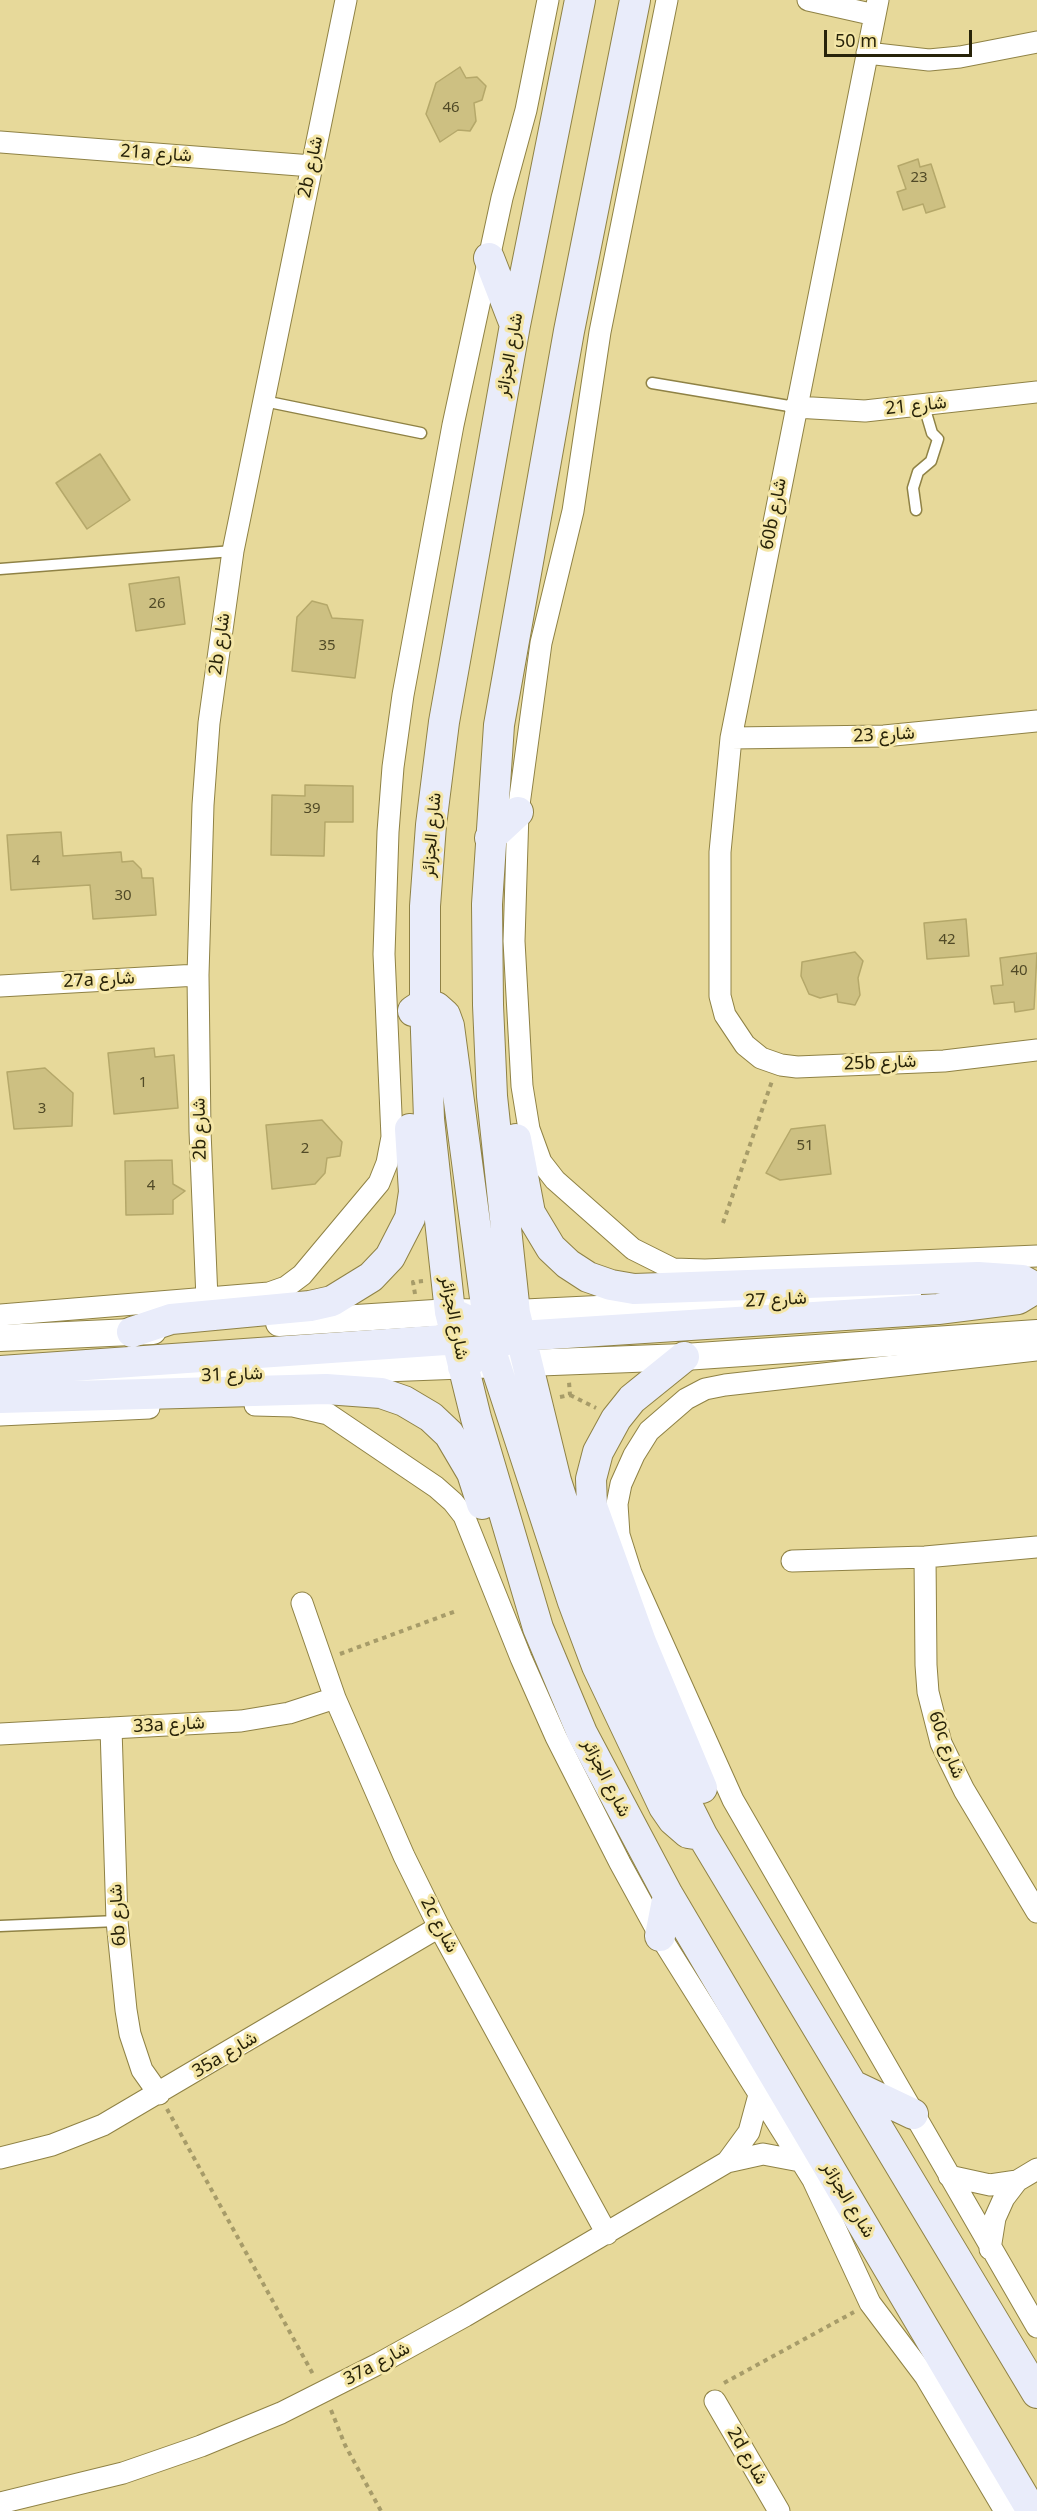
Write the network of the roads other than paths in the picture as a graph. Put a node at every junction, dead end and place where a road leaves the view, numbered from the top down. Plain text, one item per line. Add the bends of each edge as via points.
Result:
1 (346, 0) edge
2 (549, 0) edge
3 (579, 0) edge
4 (634, 0) edge
5 (667, 0) edge
6 (808, 0) edge
7 (876, 8) edge
8 (1037, 42) edge
9 (867, 53) junction
10 (0, 142) edge
11 (312, 165) junction
12 (489, 258) junction
13 (515, 325) junction
14 (652, 382) dead end
15 (1037, 392) edge
16 (264, 401) junction
17 (924, 406) junction
18 (795, 408) junction
19 (421, 433) dead end
20 (916, 510) dead end
21 (233, 551) junction
22 (0, 569) edge
23 (1037, 722) edge
24 (731, 738) junction
25 (518, 812) junction
26 (490, 838) junction
27 (198, 975) junction
28 (0, 986) edge
29 (424, 1003) junction
30 (488, 1005) junction
31 (734, 1031) joint
32 (1037, 1050) edge
33 (1037, 1256) edge
34 (1036, 1288) edge
35 (207, 1299) junction
36 (2, 1331) edge
37 (132, 1332) junction
38 (1037, 1333) edge
39 (490, 1338) junction
40 (980, 1338) junction
41 (1024, 1351) edge
42 (684, 1357) junction
43 (0, 1371) edge
44 (0, 1383) edge
45 (0, 1398) edge
46 (0, 1415) edge
47 (1037, 1547) edge
48 (926, 1557) junction
49 (792, 1561) dead end
50 (302, 1603) dead end
51 (537, 1628) junction
52 (335, 1698) junction
53 (111, 1728) junction
54 (0, 1734) edge
55 (702, 1835) junction
56 (668, 1895) junction
57 (1037, 1912) edge
58 (117, 1921) junction
59 (0, 1926) edge
60 (439, 1928) junction
61 (660, 1936) junction
62 (852, 2085) junction
63 (159, 2094) junction
64 (759, 2095) junction
65 (912, 2114) junction
66 (0, 2158) edge
67 (800, 2160) junction
68 (727, 2162) junction
69 (1037, 2169) edge
70 (949, 2176) junction
71 (1017, 2181) junction
72 (607, 2234) junction
73 (990, 2248) junction
74 (1037, 2327) edge
75 (1037, 2393) edge
76 (715, 2401) road end
77 (0, 2503) edge
78 (779, 2511) edge
79 (1005, 2511) edge
80 (1032, 2511) edge

1 - 11 street, 2b شارع
2 - 12 street
3 - 13 main road, شارع الجزائر
4 - 26 main road, شارع الجزائر via 568,331 500,725
5 - 25 street via 600,332 573,511 539,652
6 - 7 street
7 - 9 street, 60b شارع
8 - 9 street via 929,60
9 - 18 street, 60b شارع
10 - 11 street, 21a شارع
11 - 16 street, 2b شارع
12 - 13 main road
12 - 35 street via 453,425 393,767 384,954 392,1137 387,1163 379,1183 359,1210 302,1275 269,1293
13 - 29 main road, شارع الجزائر via 444,722 425,906
14 - 18 lane
15 - 17 street, شارع 21
16 - 19 lane
16 - 21 street, 2b شارع
17 - 18 street, شارع 21 via 865,411
17 - 20 lane via 932,433 938,439 935,454 918,472 913,488
18 - 24 street, 60b شارع
21 - 22 lane
21 - 27 street, 2b شارع via 205,764
23 - 24 street, شارع 23 via 884,735
24 - 31 street, 60b شارع via 720,852 719,967 720,996
25 - 26 main road
25 - 33 street via 514,941 522,1086 529,1129 548,1172 633,1249 659,1264 687,1270
26 - 30 main road, شارع الجزائر via 486,904
27 - 28 street, 27a شارع
27 - 35 street, 2b شارع
29 - 37 main road via 409,1016 405,1038 414,1192 410,1218 390,1257 371,1277 332,1301 171,1319
29 - 39 main road, شارع الجزائر via 429,1119
30 - 34 main road via 503,1051 530,1213 551,1248 588,1277 634,1289 978,1277 1022,1280
30 - 39 main road, شارع الجزائر via 492,1096
31 - 32 street, 25b شارع via 761,1058 797,1067 944,1061
34 - 39 main road via 1018,1299 938,1310
35 - 36 street
36 - 37 street
37 - 39 street
38 - 40 street
39 - 42 street
39 - 43 main road
39 - 44 street, شارع 31
39 - 51 main road, شارع الجزائر
39 - 55 main road, شارع الجزائر via 556,1481 619,1656
40 - 41 street
40 - 42 street
41 - 65 street via 705,1389 686,1399 649,1431 621,1484 617,1504 619,1535 631,1573 733,1800
42 - 55 main road via 632,1399 616,1419 598,1452 591,1479 592,1506 641,1642 703,1789 709,1823
45 - 51 main road via 326,1389 381,1393 404,1401 431,1417 459,1449 472,1473 510,1587
46 - 61 street via 293,1406 328,1414 347,1424 436,1487 453,1502 471,1530 556,1737
47 - 48 street
48 - 49 street
48 - 57 street, 60c شارع via 926,1665 936,1726 952,1767
50 - 52 street, 2c شارع
51 - 56 main road, شارع الجزائر via 582,1733
52 - 53 street, 33a شارع via 289,1713 241,1721
52 - 60 street, 2c شارع via 370,1784
53 - 54 street, 33a شارع
53 - 58 street, 6b شارع
55 - 62 main road, شارع الجزائر
56 - 61 main road
56 - 80 main road, شارع الجزائر
58 - 59 lane
58 - 63 street, 6b شارع via 129,2034 142,2070
60 - 63 street, 35a شارع
60 - 72 street, 2c شارع
61 - 64 street
62 - 65 main road
62 - 75 main road, شارع الجزائر
63 - 66 street, 35a شارع via 103,2125 52,2145
64 - 67 street
64 - 68 street, 37a شارع via 749,2132
65 - 70 street
67 - 68 street, 37a شارع via 763,2154
67 - 79 street via 822,2198 870,2303 937,2394
68 - 72 street, 37a شارع
69 - 71 street
70 - 71 street via 990,2185
70 - 73 street
71 - 73 street via 995,2218
72 - 77 street, 37a شارع via 446,2326 281,2413 123,2473
73 - 74 street
76 - 78 street, 2d شارع

